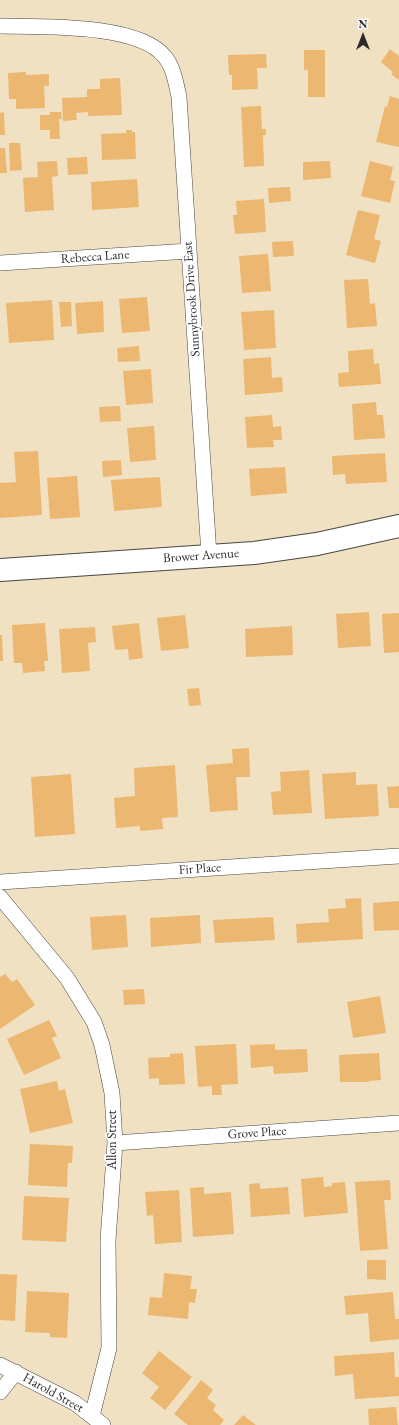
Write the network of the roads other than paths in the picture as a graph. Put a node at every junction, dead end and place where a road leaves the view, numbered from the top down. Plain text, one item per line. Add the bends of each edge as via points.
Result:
1 (0, 26) edge
2 (189, 251) junction
3 (0, 264) edge
4 (399, 526) edge
5 (209, 556) junction
6 (0, 570) edge
7 (399, 856) edge
8 (0, 882) edge
9 (0, 897) edge
10 (399, 1123) edge
11 (115, 1143) junction
12 (0, 1364) edge
13 (16, 1372) junction
14 (0, 1392) edge
15 (98, 1420) edge

1 - 2 street, Sunnybrook Drive East via 68,27 122,34 157,48 166,58 174,75 179,97
2 - 3 street, Rebecca Lane
2 - 5 street, Sunnybrook Drive East
4 - 5 main road, Brower Avenue via 317,544
5 - 6 main road, Brower Avenue
7 - 8 street, Fir Place
9 - 11 street, Allon Street via 67,978 94,1022 102,1045 112,1093
10 - 11 street, Grove Place
11 - 15 street, Allon Street via 108,1240 109,1348
12 - 13 street, Harold Street
13 - 14 street
13 - 15 street, Harold Street via 75,1403

